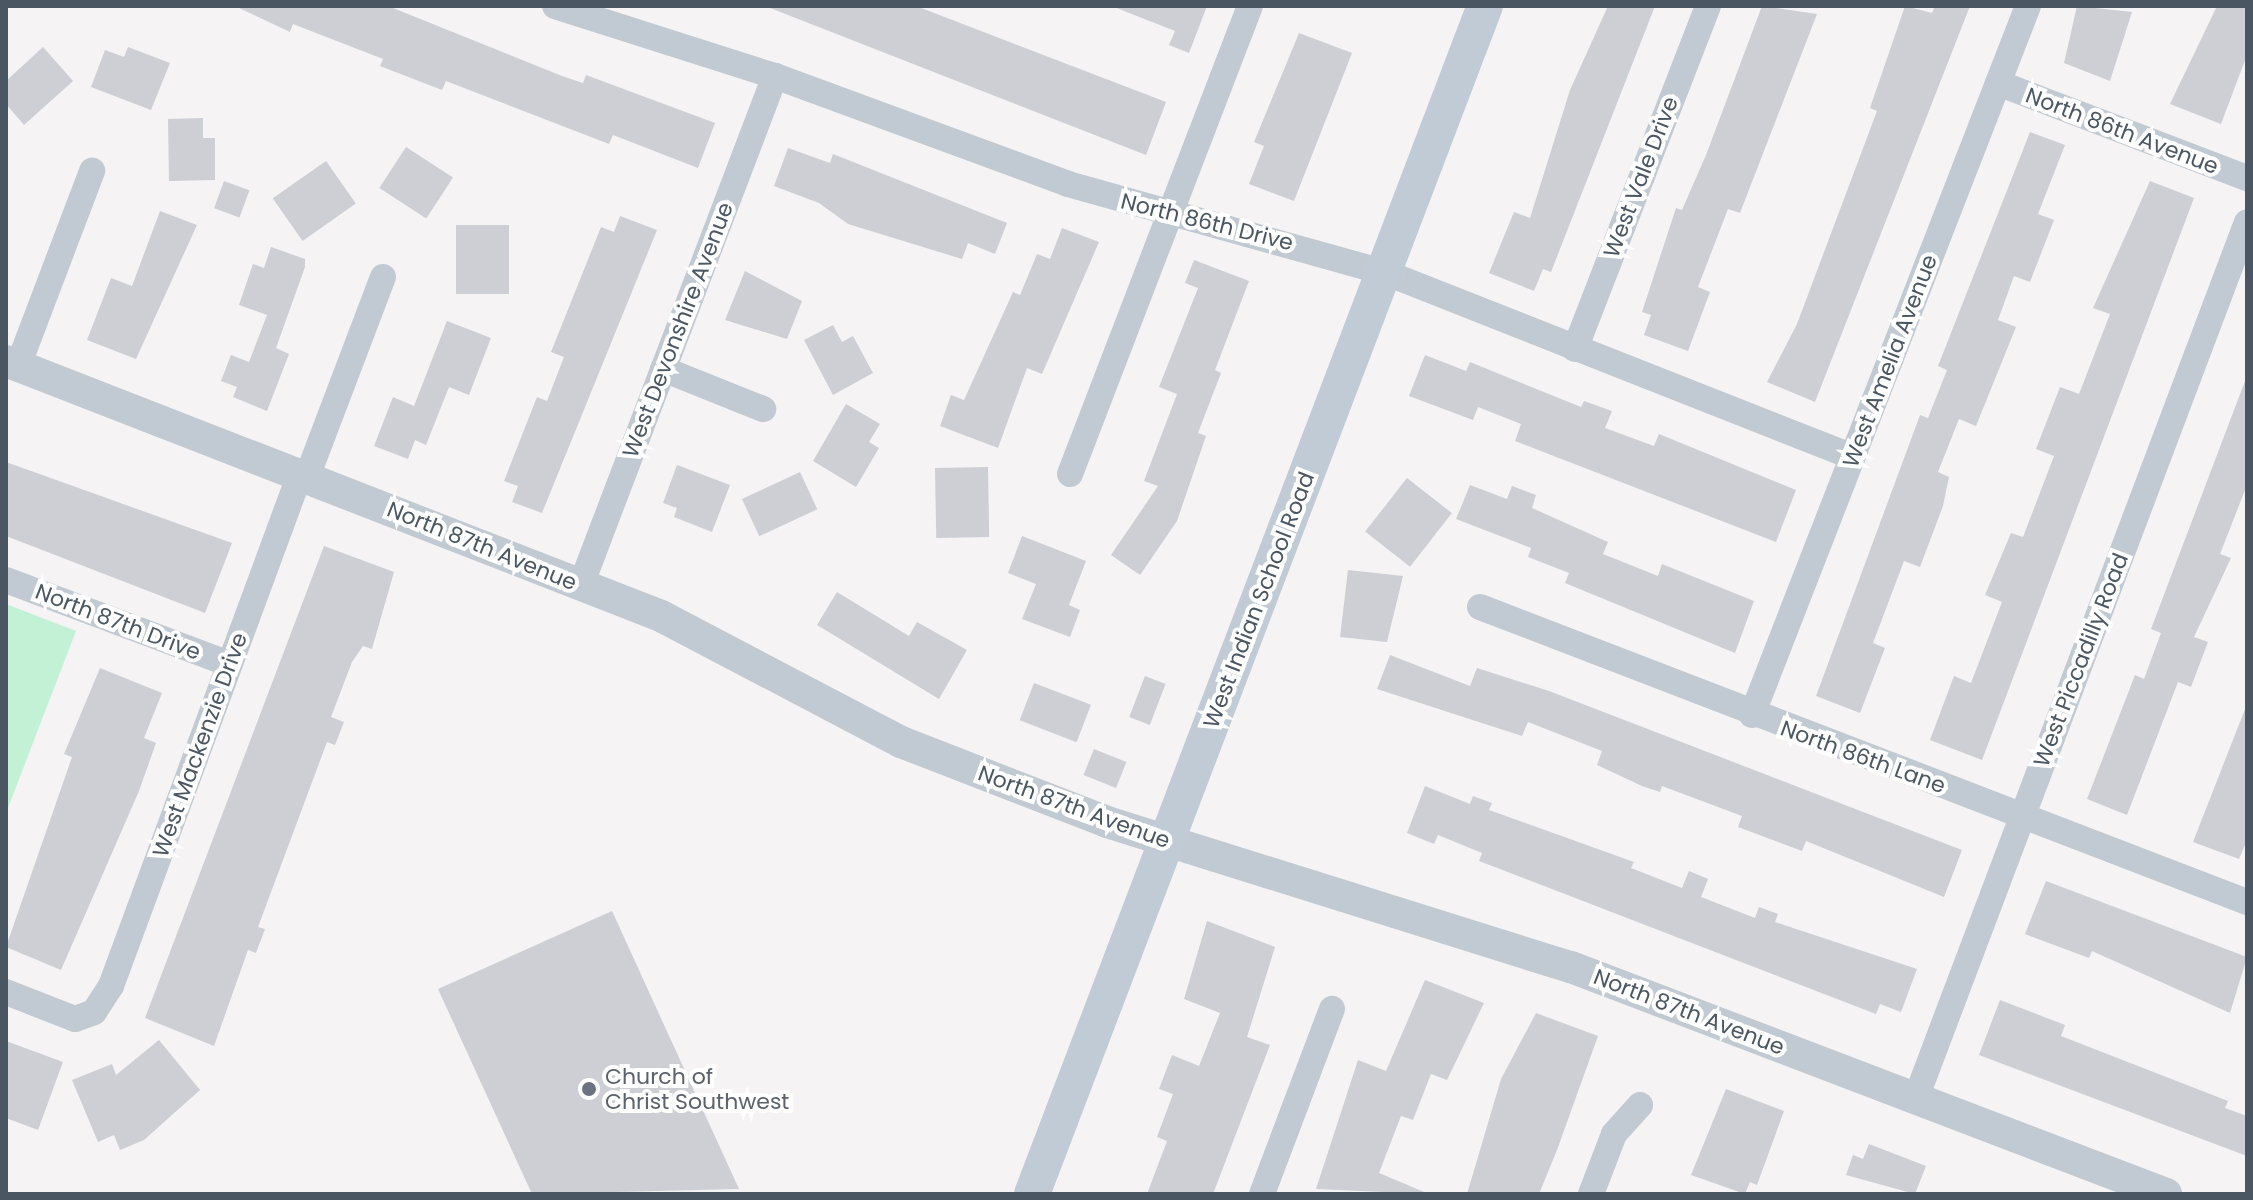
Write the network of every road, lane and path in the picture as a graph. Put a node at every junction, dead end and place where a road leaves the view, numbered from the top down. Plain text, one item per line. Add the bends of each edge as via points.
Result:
1 (555, 6) edge
2 (1250, 6) edge
3 (1485, 6) edge
4 (1708, 6) edge
5 (2028, 6) edge
6 (775, 76) junction
7 (1998, 83) junction
8 (92, 171) dead end
9 (2247, 178) edge
10 (1167, 214) junction
11 (2247, 222) edge
12 (1384, 272) junction
13 (383, 277) dead end
14 (1575, 349) junction
15 (12, 363) edge
16 (663, 369) junction
17 (763, 409) dead end
18 (1853, 457) junction
19 (1070, 474) dead end
20 (304, 476) junction
21 (6, 580) edge
22 (581, 585) junction
23 (1480, 607) dead end
24 (230, 664) junction
25 (1752, 715) junction
26 (2022, 816) junction
27 (1166, 843) junction
28 (2247, 902) edge
29 (6, 992) edge
30 (1332, 1009) dead end
31 (1916, 1098) junction
32 (1640, 1105) dead end
33 (1032, 1194) edge
34 (1262, 1194) edge
35 (1591, 1194) edge
36 (2166, 1194) edge

1 - 6 street, North 86th Drive
2 - 10 street
3 - 12 main road, West Indian School Road
4 - 14 street, West Vale Drive
5 - 7 street, West Amelia Avenue
6 - 10 street, North 86th Drive
6 - 16 street, West Devonshire Avenue
7 - 9 street, North 86th Avenue
7 - 18 street, West Amelia Avenue
8 - 15 street
10 - 12 street, North 86th Drive
10 - 19 street
11 - 26 street, West Piccadilly Road
12 - 14 street, North 86th Drive
12 - 27 main road, West Indian School Road
13 - 20 street, West Mackenzie Drive
14 - 18 street, North 86th Drive
15 - 20 street, North 87th Avenue
16 - 17 street
16 - 22 street, West Devonshire Avenue
18 - 25 street, West Amelia Avenue
20 - 22 street, North 87th Avenue
20 - 24 street, West Mackenzie Drive
21 - 24 street, North 87th Drive
22 - 27 street, North 87th Avenue via 710,637 901,742
23 - 25 street, North 86th Lane
24 - 29 street, West Mackenzie Drive via 111,986 94,1012 75,1019
25 - 26 street, North 86th Lane
26 - 28 street, North 86th Lane
26 - 31 street, West Piccadilly Road
27 - 31 street, North 87th Avenue via 1458,927
27 - 33 main road, West Indian School Road
30 - 34 street
31 - 36 street, North 87th Avenue
32 - 35 street via 1614,1134

